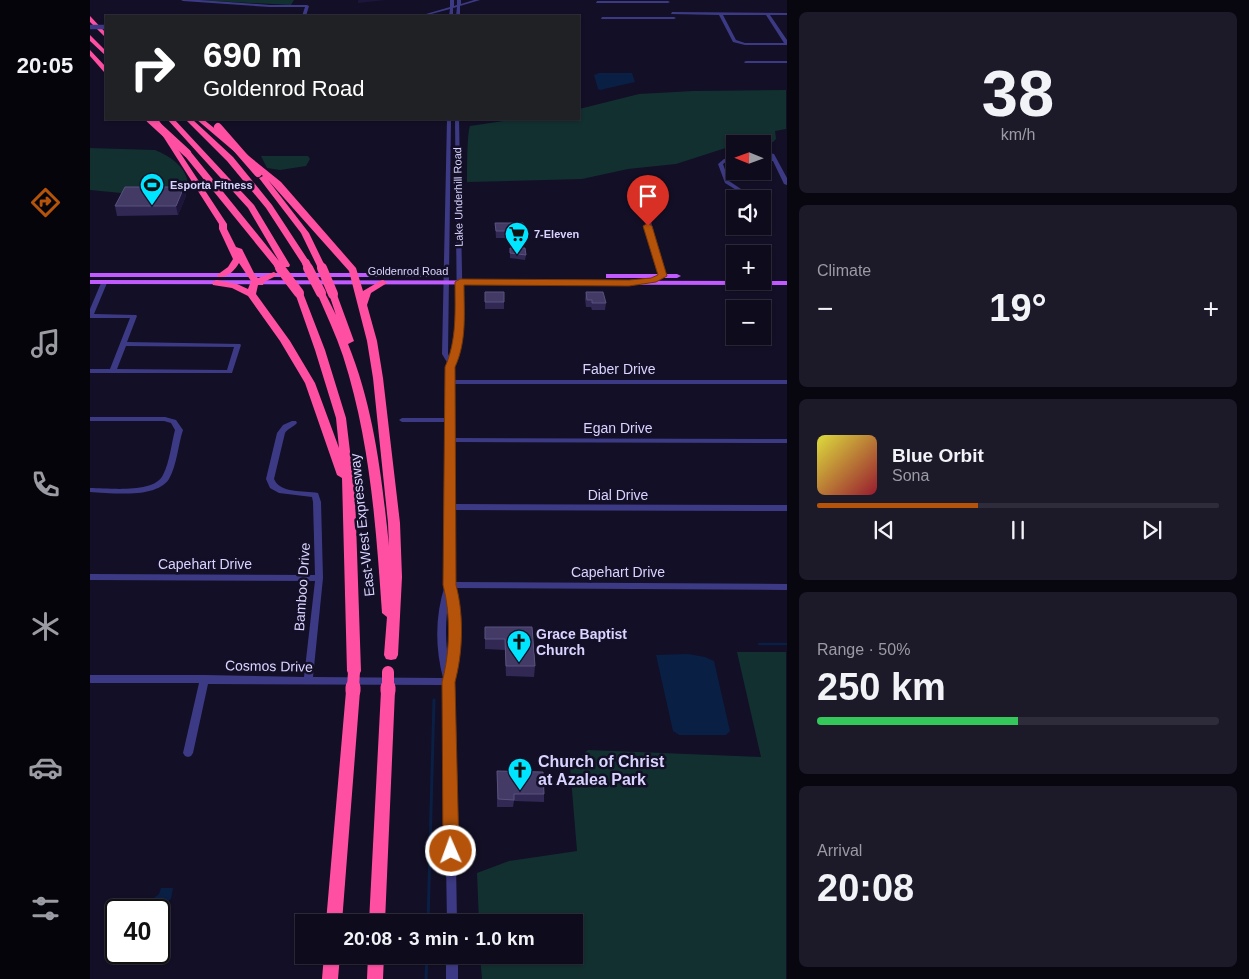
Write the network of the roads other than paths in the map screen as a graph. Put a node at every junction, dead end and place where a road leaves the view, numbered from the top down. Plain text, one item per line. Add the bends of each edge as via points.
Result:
1 (183, 0) edge
2 (468, 0) edge
3 (478, 0) edge
4 (667, 1) edge
5 (597, 2) dead end
6 (459, 3) edge
7 (452, 4) edge
8 (437, 12) junction
9 (720, 13) junction
10 (767, 14) junction
11 (786, 14) edge
12 (304, 15) edge
13 (423, 15) edge
14 (424, 15) edge
15 (448, 15) edge
16 (673, 16) junction
17 (90, 18) edge
18 (602, 18) dead end
19 (90, 23) edge
20 (105, 23) edge
21 (678, 25) dead end
22 (90, 27) edge
23 (105, 27) edge
24 (105, 35) edge
25 (90, 37) edge
26 (786, 44) edge
27 (90, 52) edge
28 (105, 53) edge
29 (746, 62) dead end
30 (786, 62) edge
31 (105, 69) edge
32 (151, 120) edge
33 (156, 120) edge
34 (171, 120) edge
35 (189, 120) edge
36 (200, 120) edge
37 (210, 120) edge
38 (449, 120) edge
39 (457, 120) edge
40 (449, 141) junction
41 (457, 141) junction
42 (771, 158) edge
43 (726, 160) edge
44 (785, 177) edge
45 (726, 179) edge
46 (726, 180) edge
47 (786, 184) edge
48 (738, 189) dead end
49 (640, 190) dead end
50 (223, 224) junction
51 (282, 265) junction
52 (90, 275) edge
53 (274, 275) joint
54 (662, 276) junction
55 (726, 276) edge
56 (771, 276) edge
57 (786, 276) edge
58 (355, 278) junction
59 (726, 278) edge
60 (106, 279) junction
61 (218, 279) junction
62 (446, 279) junction
63 (460, 279) junction
64 (255, 280) junction
65 (90, 281) edge
66 (383, 283) junction
67 (629, 283) junction
68 (683, 283) junction
69 (786, 283) edge
70 (251, 294) junction
71 (363, 304) junction
72 (123, 344) junction
73 (348, 355) junction
74 (451, 364) junction
75 (90, 371) edge
76 (113, 371) junction
77 (450, 382) junction
78 (786, 382) edge
79 (90, 419) edge
80 (402, 420) dead end
81 (450, 420) junction
82 (294, 422) dead end
83 (450, 440) junction
84 (786, 441) edge
85 (90, 490) edge
86 (349, 494) junction
87 (450, 507) junction
88 (786, 508) edge
89 (90, 577) edge
90 (319, 578) junction
91 (449, 585) junction
92 (786, 587) edge
93 (391, 655) junction
94 (205, 679) junction
95 (90, 680) edge
96 (308, 680) junction
97 (448, 682) junction
98 (188, 753) dead end
99 (335, 914) edge
100 (378, 914) edge
101 (452, 914) edge
102 (331, 964) edge
103 (376, 964) edge
104 (452, 964) edge
105 (330, 979) edge
106 (375, 979) edge
107 (452, 979) edge

1 - 12 street via 307,6
2 - 6 street
3 - 6 street
4 - 5 street
4 - 16 street
6 - 7 street
7 - 8 street
7 - 13 street
8 - 14 street
8 - 15 street
9 - 10 street
9 - 16 street
9 - 26 street via 734,41
10 - 11 street
10 - 26 street
16 - 18 street
16 - 21 street
17 - 24 highway
19 - 20 street
22 - 23 street, bridge
25 - 28 highway
27 - 31 highway
29 - 30 street
32 - 51 highway, bridge via 187,153
33 - 50 highway
34 - 51 highway via 251,207
35 - 73 highway, East-West Expressway, bridge via 230,159 274,214 306,263
36 - 58 highway via 278,184 338,251
37 - 73 highway, bridge via 258,173 305,234 333,294 350,343
38 - 40 street, Lake Underhill Road
39 - 41 street, Lake Underhill Road
40 - 41 street
40 - 62 street, Lake Underhill Road
41 - 63 street, Lake Underhill Road
42 - 44 street
43 - 45 street via 720,164
44 - 47 street
46 - 48 street
49 - 54 street
50 - 61 highway via 237,260 232,269
50 - 64 highway
51 - 86 highway, East-West Expressway, bridge via 299,293 341,418
52 - 60 main road, Goldenrod Road
53 - 58 main road, Goldenrod Road
53 - 64 highway
54 - 55 main road, Goldenrod Road
54 - 63 main road, Goldenrod Road
54 - 67 main road
56 - 57 main road
58 - 62 main road, Goldenrod Road
58 - 64 main road, Goldenrod Road
58 - 66 main road, Goldenrod Road
58 - 71 highway
59 - 68 main road via 693,279
60 - 61 main road, Goldenrod Road
60 - 61 main road, Goldenrod Road via 131,275
60 - 65 main road, Goldenrod Road
60 - 72 street via 90,316 134,316
61 - 64 main road, Goldenrod Road
61 - 70 highway
62 - 63 main road, Goldenrod Road
62 - 66 main road, Goldenrod Road
62 - 74 street, Lake Underhill Road via 445,354
63 - 67 main road, Goldenrod Road
63 - 74 street, Lake Underhill Road via 459,338
64 - 70 highway
66 - 71 highway via 367,292
67 - 68 main road, Goldenrod Road
68 - 69 main road, Goldenrod Road
70 - 86 highway via 310,383
71 - 93 highway via 378,378 394,523 396,577
72 - 76 street
72 - 76 street via 238,345 230,372
73 - 93 highway, East-West Expressway via 376,473
74 - 77 street, Lake Underhill Road
75 - 76 street
77 - 78 street, Faber Drive
77 - 81 street, Lake Underhill Road
79 - 85 street via 165,419 174,422 179,430 165,480 140,490
80 - 81 street
81 - 83 street, Lake Underhill Road
82 - 90 street, Bamboo Drive via 281,433 270,479 273,486 282,491 315,495
83 - 84 street, Egan Drive
83 - 87 street, Lake Underhill Road
86 - 99 highway, East-West Expressway, bridge via 354,671
87 - 88 street, Dial Drive
87 - 91 street, Lake Underhill Road
89 - 90 street, Capehart Drive
90 - 96 street, Bamboo Drive
91 - 92 street, Capehart Drive
91 - 97 street, Lake Underhill Road via 454,601 454,661
93 - 100 highway, East-West Expressway, bridge
94 - 95 street, Cosmos Drive
94 - 96 street, Cosmos Drive
94 - 98 street
96 - 97 street, Cosmos Drive
97 - 101 street, Lake Underhill Road
102 - 105 highway
103 - 106 highway
104 - 107 street

